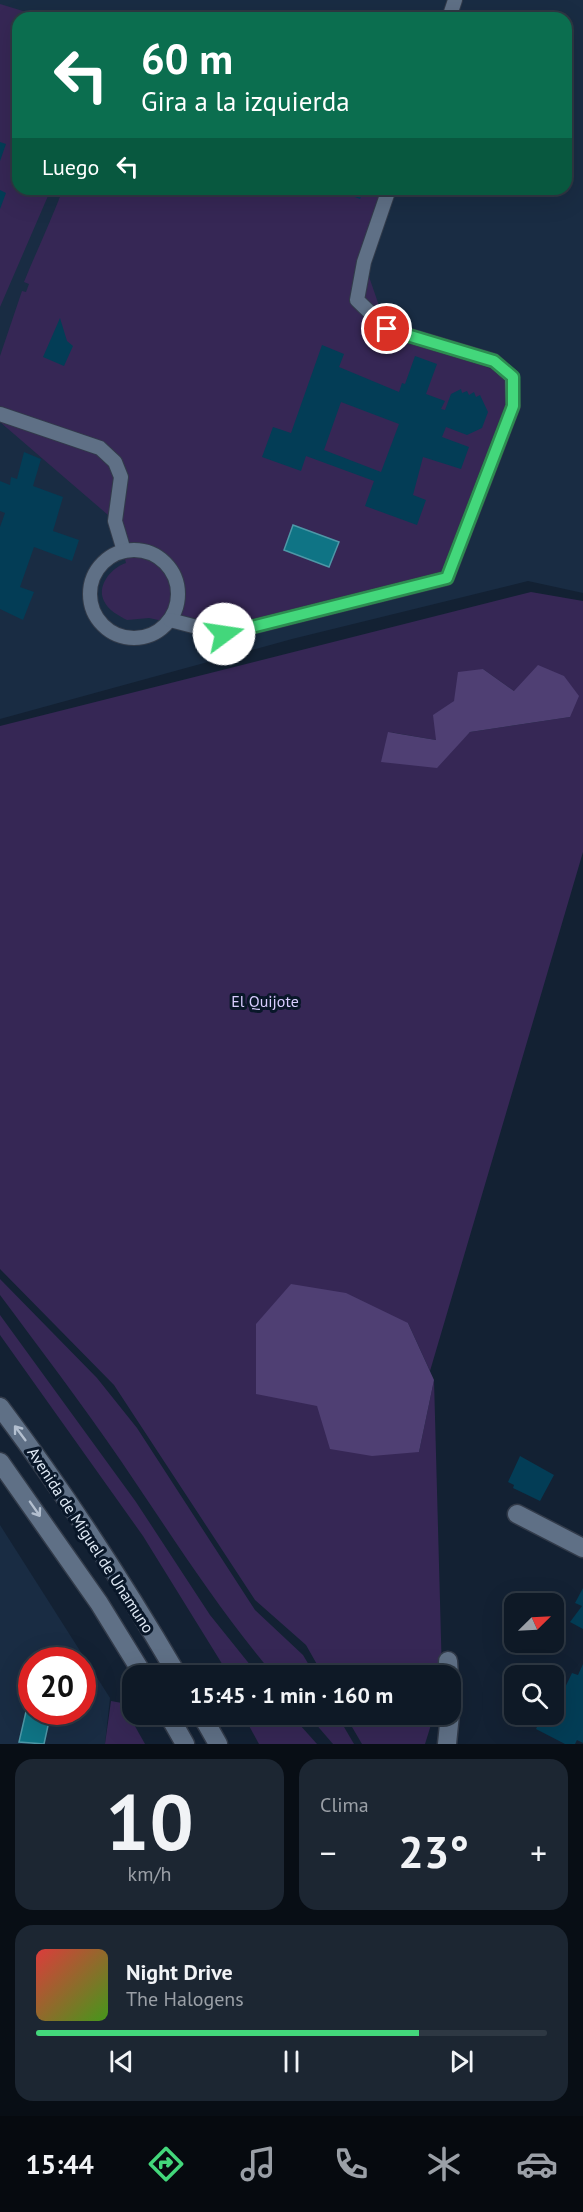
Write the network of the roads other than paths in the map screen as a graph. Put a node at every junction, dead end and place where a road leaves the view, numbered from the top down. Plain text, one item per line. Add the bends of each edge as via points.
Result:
1 (387, 195) edge
2 (0, 414) edge
3 (124, 551) junction
4 (170, 620) junction
5 (0, 1407) edge
6 (0, 1462) edge
7 (517, 1514) dead end
8 (583, 1548) edge
9 (137, 1665) edge
10 (171, 1665) edge
11 (174, 1725) edge
12 (207, 1725) edge
13 (449, 1725) edge
14 (185, 1744) edge
15 (218, 1744) edge
16 (447, 1744) edge

1 - 4 lane via 364,262 357,300 387,329 494,361 513,377 513,406 447,578 224,634
2 - 3 lane via 100,448 115,462 121,477 115,521
3 - 4 lane via 139,549 154,554 175,576 179,591
3 - 4 lane via 104,561 93,578 90,592 98,619 114,633 134,638 160,630
10 -> 5 street, Avenida de Miguel de Unamuno via 60,1486
6 -> 9 street, Avenida de Miguel de Unamuno via 86,1583
7 - 8 street
11 - 14 street
12 - 15 street
13 - 16 street

